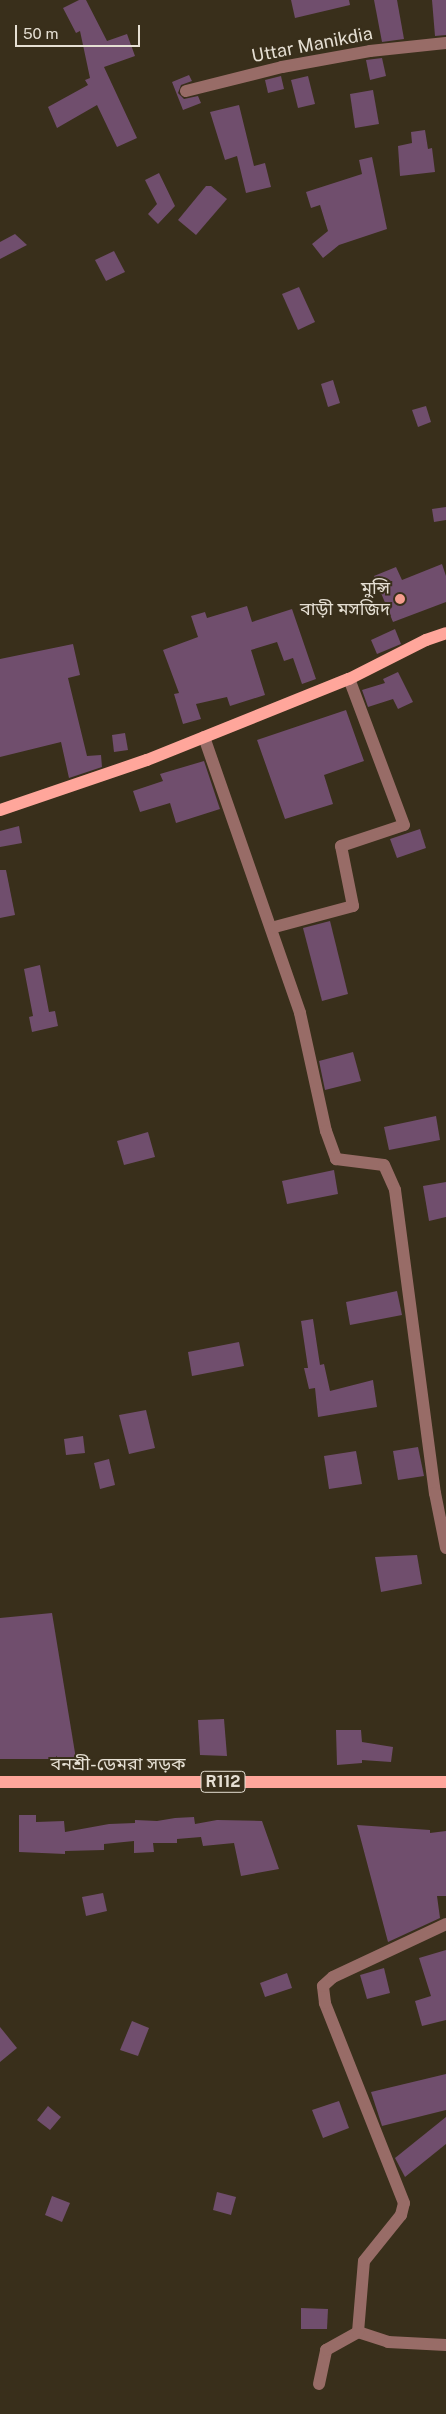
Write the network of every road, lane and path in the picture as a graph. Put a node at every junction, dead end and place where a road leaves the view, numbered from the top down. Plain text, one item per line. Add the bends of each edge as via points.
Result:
1 (446, 43) edge
2 (186, 91) dead end
3 (446, 633) edge
4 (349, 679) junction
5 (204, 738) junction
6 (0, 810) edge
7 (271, 928) junction
8 (446, 1548) edge
9 (0, 1782) edge
10 (446, 1782) edge
11 (446, 1924) edge
12 (358, 2332) junction
13 (446, 2345) edge
14 (319, 2384) dead end

1 - 2 street, Uttar Manikdia via 370,51 282,66
3 - 4 main road
4 - 5 main road
4 - 7 street via 404,825 341,846 353,906
5 - 6 main road
5 - 7 street
7 - 8 street via 300,1013 326,1131 336,1159 384,1165 395,1190 435,1493
9 - 10 main road, বনশ্রী-ডেমরা সড়ক / R112
11 - 12 street via 333,1977 323,1986 325,2003 404,2203 401,2215 364,2261
12 - 13 street via 388,2342
12 - 14 street via 326,2350

